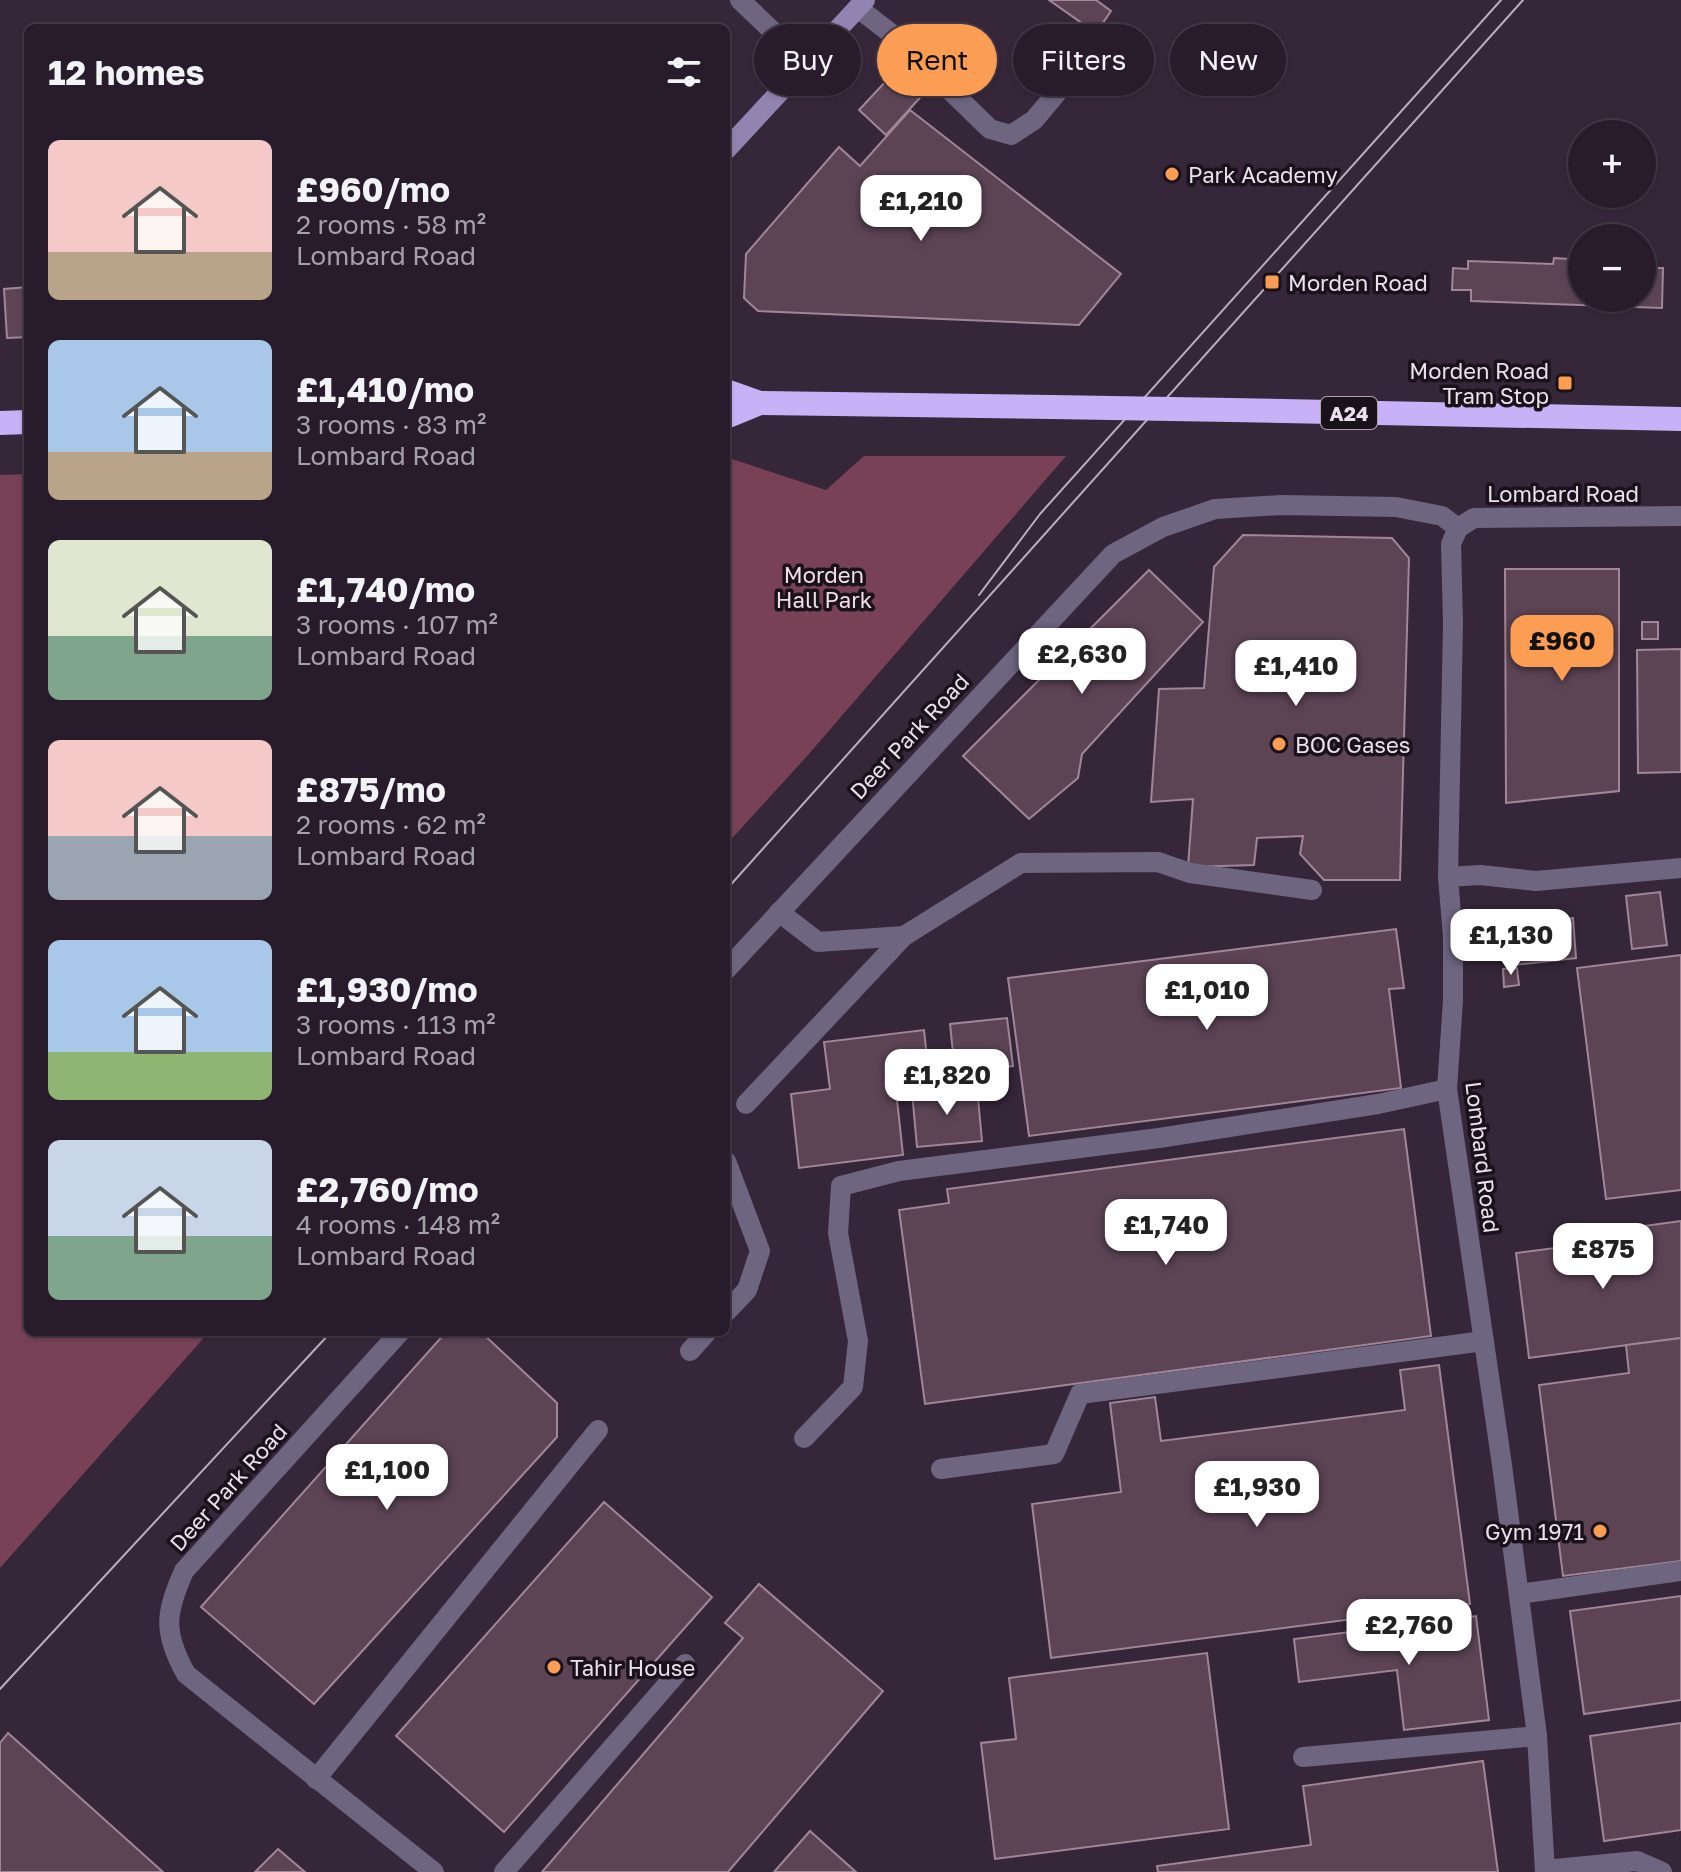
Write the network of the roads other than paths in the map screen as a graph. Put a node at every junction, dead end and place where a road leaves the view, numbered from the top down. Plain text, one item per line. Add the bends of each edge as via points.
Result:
1 (740, 0) edge
2 (861, 4) edge
3 (765, 24) edge
4 (843, 24) edge
5 (777, 96) edge
6 (1054, 96) edge
7 (730, 146) edge
8 (730, 392) edge
9 (760, 403) junction
10 (730, 415) edge
11 (1681, 419) edge
12 (24, 422) edge
13 (0, 423) edge
14 (1681, 516) edge
15 (1458, 528) junction
16 (1681, 868) edge
17 (1448, 877) junction
18 (1312, 890) dead end
19 (779, 912) junction
20 (904, 936) junction
21 (730, 966) edge
22 (1447, 1089) junction
23 (746, 1104) dead end
24 (730, 1172) edge
25 (730, 1308) edge
26 (396, 1336) edge
27 (703, 1336) edge
28 (1484, 1341) junction
29 (690, 1351) dead end
30 (598, 1430) dead end
31 (804, 1438) dead end
32 (941, 1469) dead end
33 (1681, 1571) edge
34 (1519, 1594) junction
35 (685, 1664) dead end
36 (1537, 1736) junction
37 (1303, 1757) dead end
38 (316, 1779) junction
39 (1545, 1871) edge
40 (434, 1872) edge
41 (504, 1872) edge
42 (1662, 1872) edge

1 - 3 street
2 - 4 main road
2 - 6 street via 990,129 1011,135 1034,120
5 - 7 main road
8 - 9 highway, A24
9 - 10 highway, A24
9 - 11 highway, A24, bridge
12 - 13 highway
14 - 15 street, Lombard Road via 1474,518
15 - 17 street, Lombard Road via 1451,544
15 - 19 street, Deer Park Road via 1442,516 1396,507 1215,509 1163,527 1113,554
16 - 17 street via 1536,881
17 - 22 street, Lombard Road via 1453,1000
18 - 20 street via 1190,873 1158,862 1021,863
19 - 20 street via 818,942
19 - 21 street, Deer Park Road
20 - 23 street
22 - 28 street, Lombard Road
22 - 31 street via 1159,1138 899,1171 841,1186 838,1233 858,1341 853,1387
24 - 25 street via 760,1251 747,1290
26 - 38 street, Deer Park Road via 184,1571 170,1604 171,1647 186,1674
27 - 29 street
28 - 32 street via 1080,1394 1054,1454
28 - 34 street, Lombard Road
30 - 38 street
33 - 34 street
34 - 36 street, Lombard Road
35 - 41 street
36 - 37 street
36 - 39 street, Lombard Road
38 - 40 street, Deer Park Road
39 - 42 street via 1637,1861

